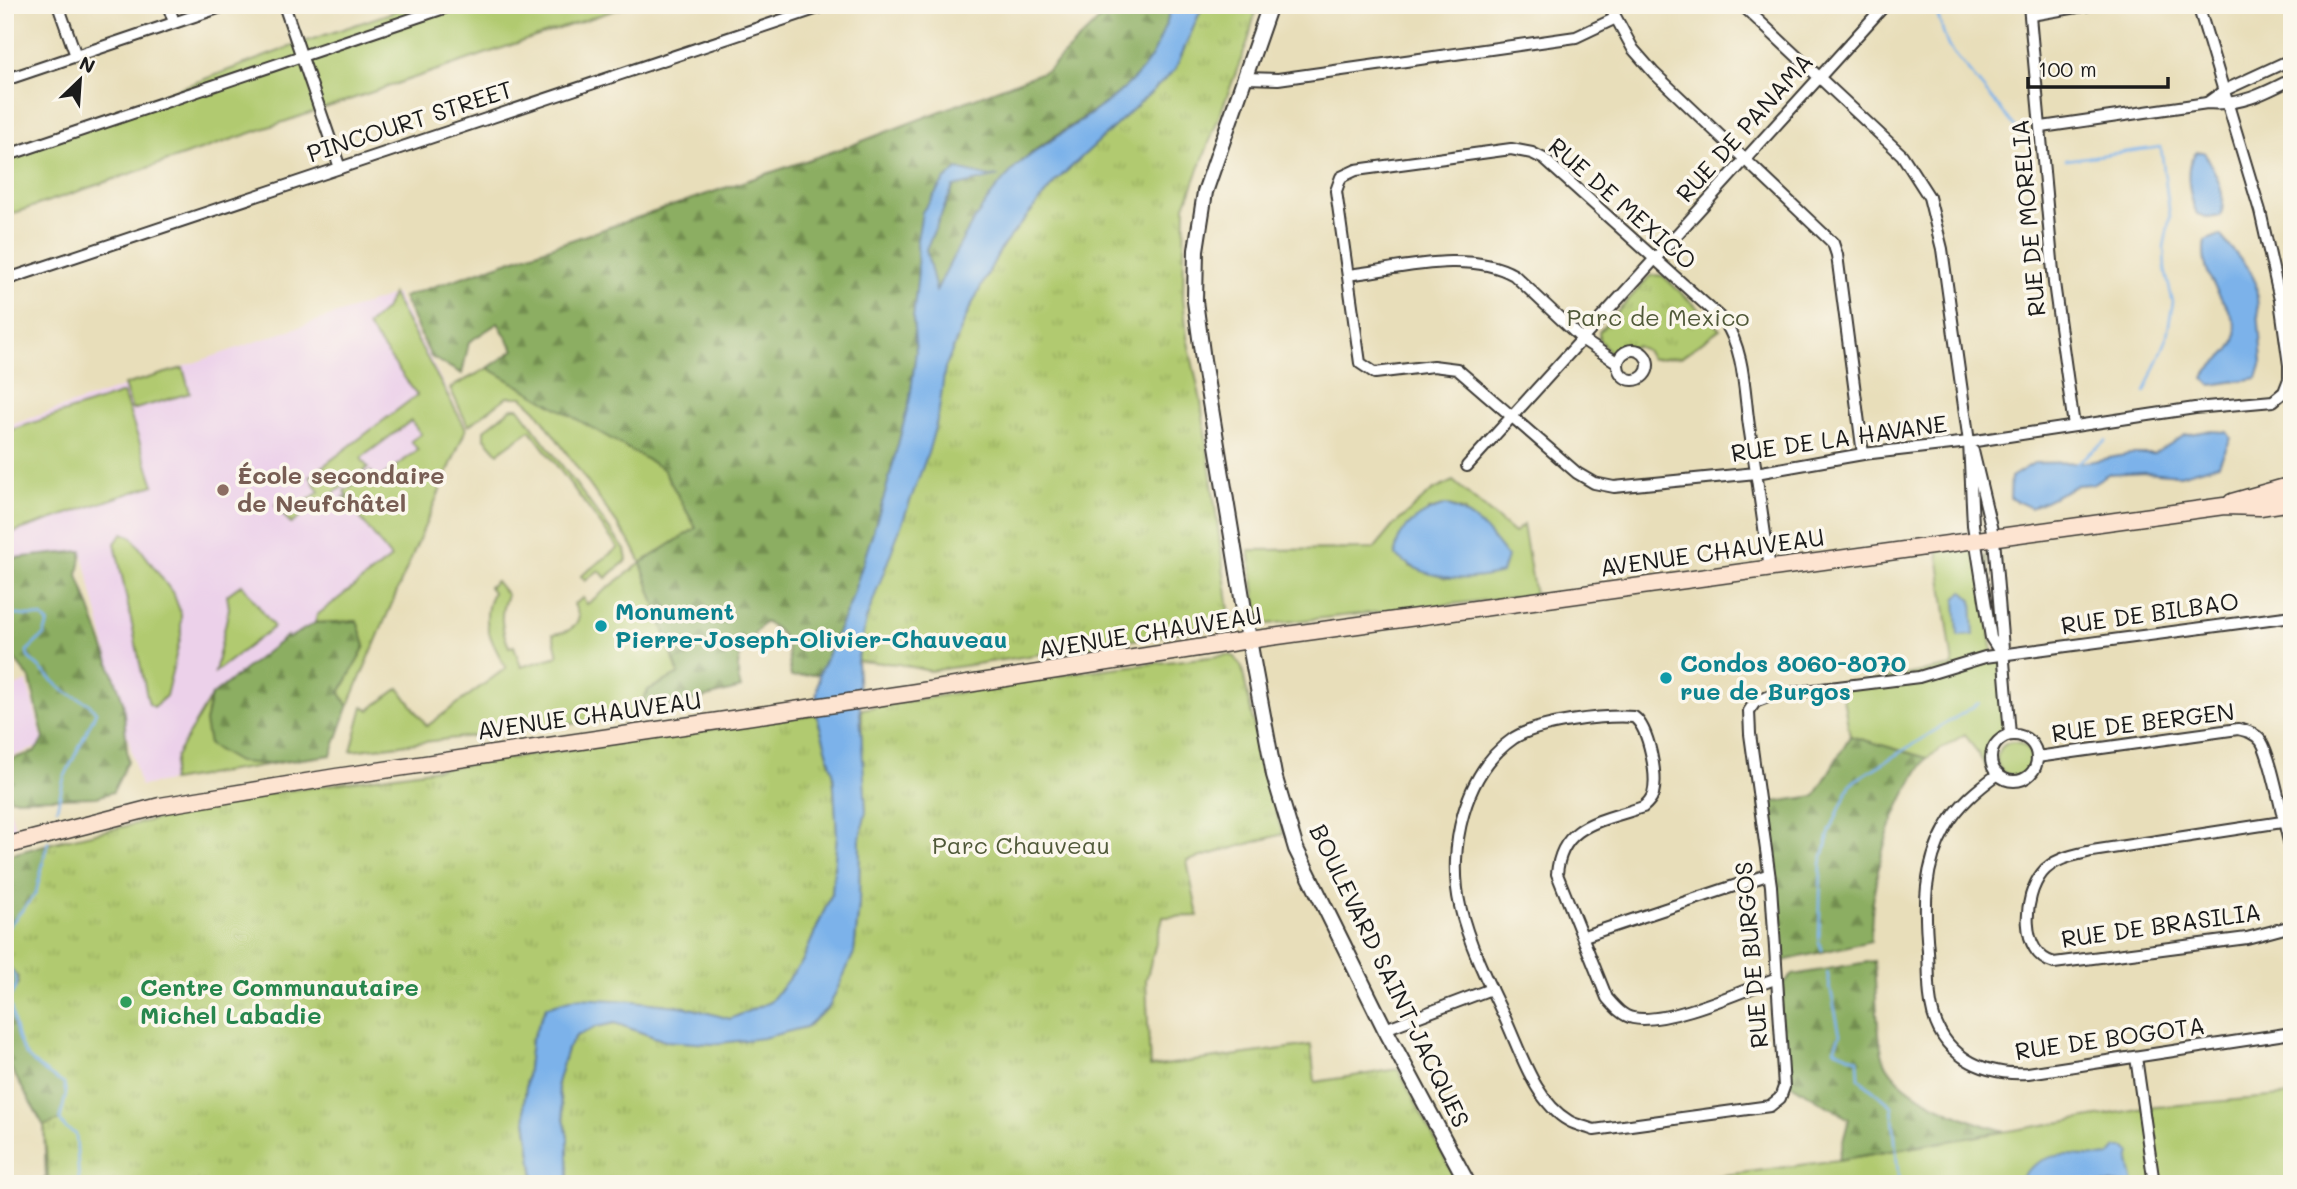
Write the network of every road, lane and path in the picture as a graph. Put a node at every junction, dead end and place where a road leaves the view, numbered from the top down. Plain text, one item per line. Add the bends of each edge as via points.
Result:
1 (58, 5) edge
2 (169, 5) edge
3 (227, 5) edge
4 (285, 5) edge
5 (453, 5) edge
6 (1270, 5) edge
7 (1609, 5) edge
8 (1742, 5) edge
9 (1885, 5) edge
10 (2089, 5) edge
11 (2198, 5) edge
12 (825, 6) edge
13 (2030, 10) edge
14 (1614, 19) junction
15 (174, 22) junction
16 (75, 54) junction
17 (302, 55) junction
18 (2292, 60) edge
19 (1247, 78) junction
20 (1818, 79) junction
21 (2292, 79) edge
22 (5, 80) edge
23 (2225, 89) junction
24 (2207, 103) junction
25 (2230, 105) junction
26 (2042, 127) junction
27 (5, 156) edge
28 (1745, 160) junction
29 (340, 168) junction
30 (1656, 260) junction
31 (1348, 275) junction
32 (5, 280) edge
33 (1583, 340) junction
34 (1618, 363) dead end
35 (1512, 415) junction
36 (2074, 426) junction
37 (1969, 442) junction
38 (1863, 454) junction
39 (1467, 466) dead end
40 (1756, 473) junction
41 (2292, 485) edge
42 (2292, 502) edge
43 (2224, 506) junction
44 (1993, 531) junction
45 (1976, 542) junction
46 (1770, 568) junction
47 (2292, 615) edge
48 (1249, 640) junction
49 (2008, 655) junction
50 (2010, 735) junction
51 (2037, 757) junction
52 (1998, 774) junction
53 (2282, 822) junction
54 (5, 846) edge
55 (2292, 852) edge
56 (1767, 875) junction
57 (2292, 926) edge
58 (1584, 936) junction
59 (1777, 978) junction
60 (1491, 989) junction
61 (1385, 1029) junction
62 (2292, 1033) edge
63 (2136, 1057) junction
64 (1468, 1184) edge
65 (2154, 1184) edge

1 - 16 street
2 - 15 street
3 - 15 street
4 - 17 street
5 - 17 street
6 - 19 street, BOULEVARD SAINT-JACQUES
7 - 14 street
8 - 20 street
9 - 20 street, RUE DE PANAMA
10 - 13 street
11 - 23 street, RUE DE LA HAVANE
12 - 29 street, PINCOURT STREET
13 - 26 street, RUE DE MORELIA
14 - 19 street via 1576,37 1278,79
14 - 28 street via 1654,73
15 - 16 street
16 - 22 street
17 - 27 street
17 - 29 street
18 - 23 street
19 - 48 street, BOULEVARD SAINT-JACQUES via 1205,192 1196,250 1195,301
20 - 28 street, RUE DE PANAMA
20 - 37 street via 1902,155 1929,197 1938,222
21 - 25 street
23 - 24 street
23 - 25 street, RUE DE LA HAVANE
24 - 25 street
24 - 26 street
25 - 36 street, RUE DE LA HAVANE via 2280,300 2289,379 2284,393 2273,401
26 - 36 street, RUE DE MORELIA via 2054,283
28 - 30 street, RUE DE PANAMA
28 - 38 street via 1833,243
29 - 32 street, PINCOURT STREET
30 - 31 street, RUE DE MEXICO via 1544,159 1518,149 1347,172 1336,191
30 - 33 street, RUE DE PANAMA
30 - 40 street, RUE DE MEXICO via 1733,334
31 - 33 street via 1486,263 1514,275
31 - 35 street, RUE DE MEXICO via 1358,356 1364,368 1376,373 1446,366 1465,374
33 - 34 street
33 - 35 street, RUE DE PANAMA
35 - 39 street, RUE DE PANAMA
35 - 40 street, RUE DE LA HAVANE via 1594,483 1633,487
36 - 37 street, RUE DE LA HAVANE
37 - 38 street, RUE DE LA HAVANE
37 - 44 street
37 - 45 street
38 - 40 street, RUE DE LA HAVANE
40 - 46 street, RUE DE MEXICO
41 - 43 main road, AVENUE CHAUVEAU
42 - 43 main road, AVENUE CHAUVEAU
43 - 44 main road, AVENUE CHAUVEAU
44 - 45 main road, AVENUE CHAUVEAU
44 - 49 street
45 - 46 main road, AVENUE CHAUVEAU
45 - 49 street via 1991,638
46 - 48 main road, AVENUE CHAUVEAU
47 - 49 street, RUE DE BILBAO
48 - 54 main road, AVENUE CHAUVEAU via 242,792 160,806
48 - 61 street, BOULEVARD SAINT-JACQUES via 1275,775 1296,849
49 - 50 street
49 - 56 street, RUE DE BURGOS via 1919,677 1773,695 1755,702 1749,711 1750,734
50 - 51 street via 2028,739
50 - 52 street via 1993,748 1991,761
51 - 52 street via 2032,772 2022,779 2007,780
51 - 53 street, RUE DE BERGEN via 2247,731 2255,734 2265,749
52 - 63 street, RUE DE BOGOTA via 1976,790 1946,827 1925,883 1931,1004 1937,1029 1965,1060 2006,1074
53 - 55 street, RUE DE BERGEN
53 - 57 street, RUE DE BRASILIA via 2065,858 2042,872 2028,910 2032,948 2037,956 2054,963 2247,938
56 - 58 street
56 - 59 street, RUE DE BURGOS
58 - 59 street via 1607,998 1631,1018 1653,1019
58 - 60 street, RUE DE BURGOS via 1558,874 1559,856 1577,831 1643,807 1651,799 1648,735 1634,717 1542,727 1515,738 1485,770 1472,793 1461,816 1455,869 1460,906
59 - 60 street, RUE DE BURGOS via 1784,1087 1774,1103 1715,1116 1594,1130 1569,1122 1546,1103
60 - 61 street
61 - 64 street, BOULEVARD SAINT-JACQUES
62 - 63 street, RUE DE BOGOTA
63 - 65 street

